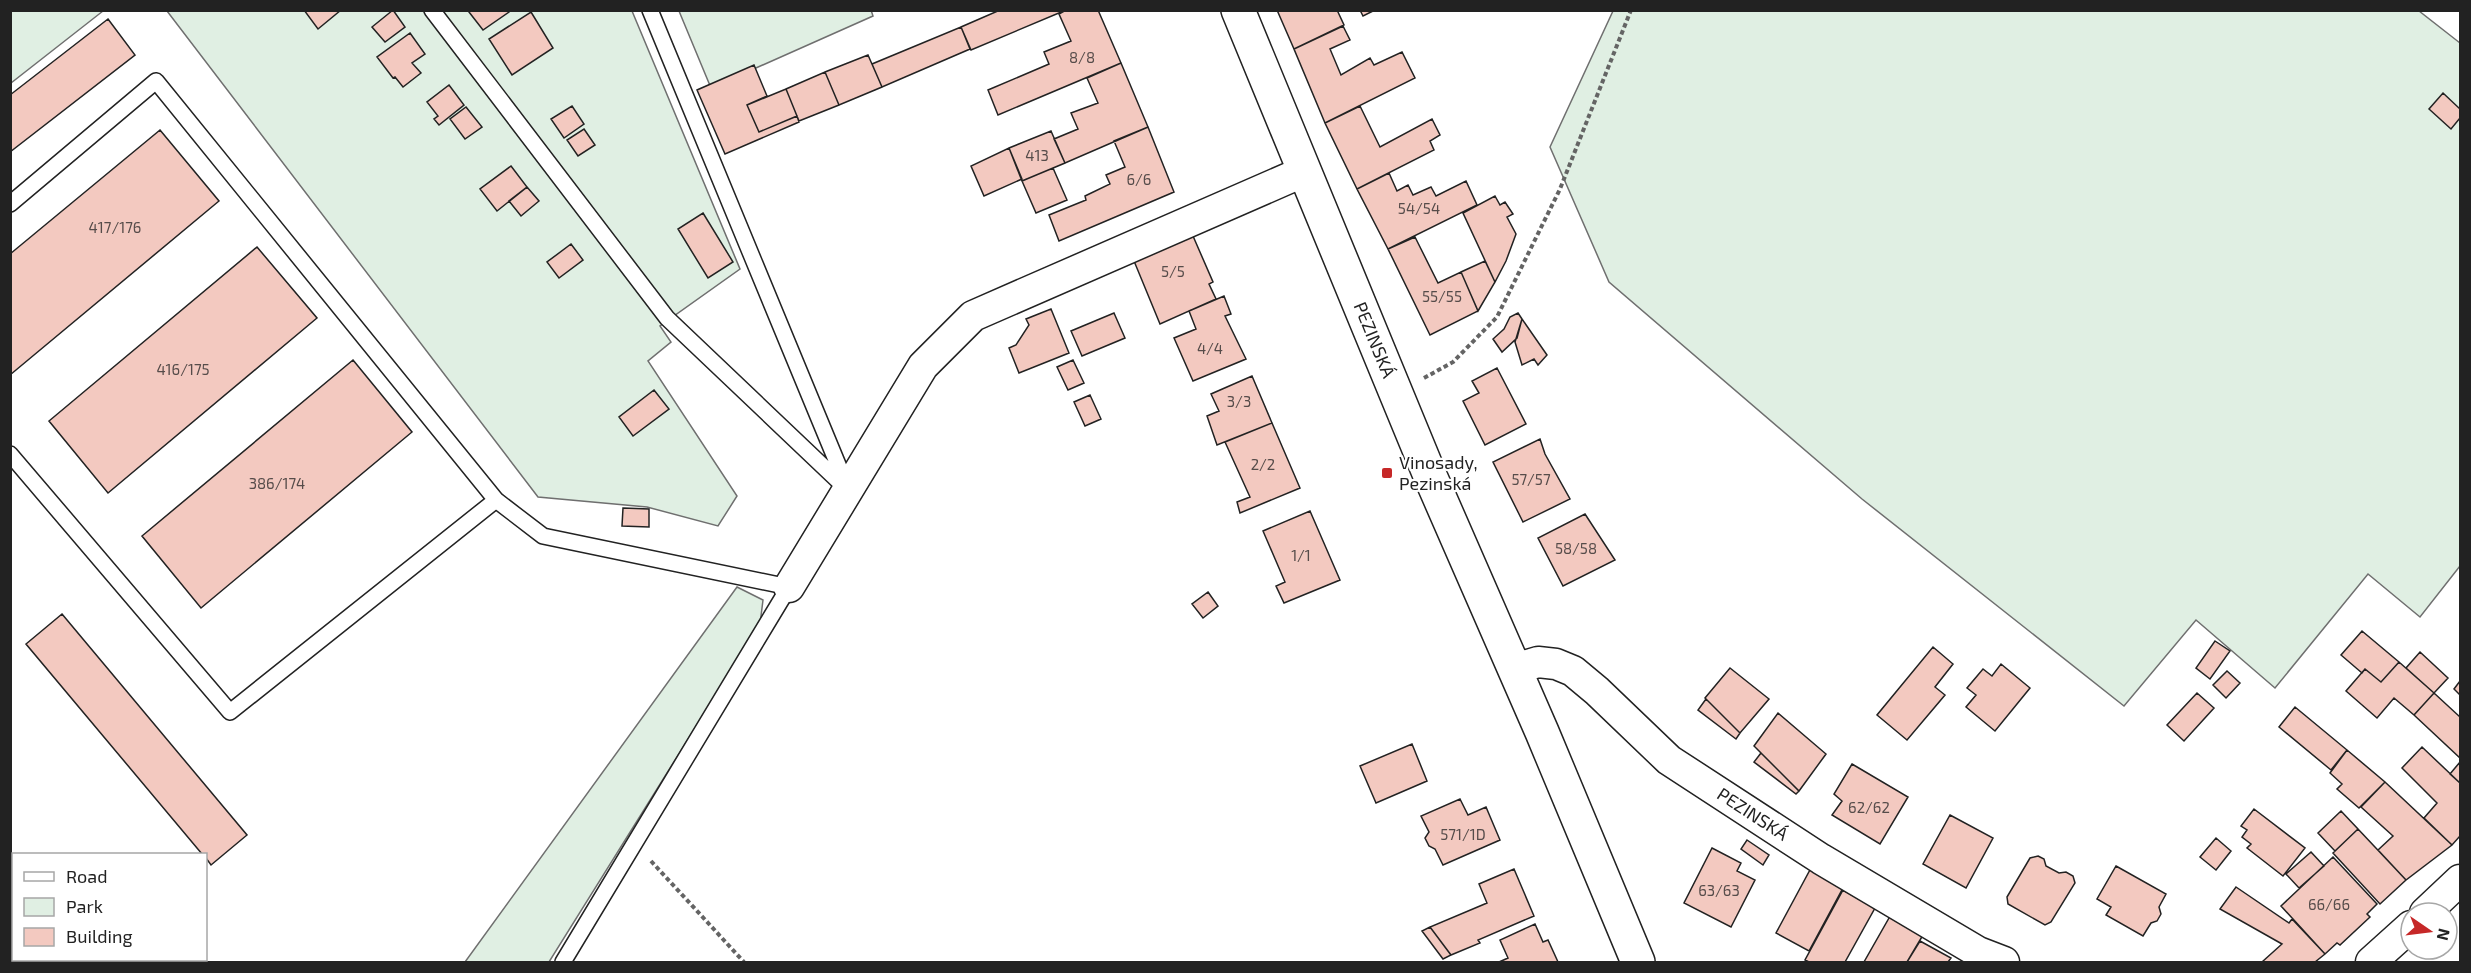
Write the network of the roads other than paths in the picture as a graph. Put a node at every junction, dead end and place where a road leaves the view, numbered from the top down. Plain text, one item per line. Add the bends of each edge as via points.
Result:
1 (432, 10) edge
2 (650, 10) edge
3 (1238, 10) edge
4 (1305, 171) junction
5 (10, 204) edge
6 (10, 454) edge
7 (849, 490) junction
8 (496, 500) junction
9 (789, 587) junction
10 (1514, 669) junction
11 (2460, 880) edge
12 (2438, 901) edge
13 (2399, 937) edge
14 (563, 963) edge
15 (1638, 963) edge
16 (2004, 963) edge
17 (2371, 963) edge

1 - 7 lane via 667,318
2 - 7 lane
3 - 4 main road, PEZINSKÁ
4 - 7 street via 973,316 923,366
4 - 10 main road, PEZINSKÁ
5 - 8 lane via 156,81
6 - 8 lane via 230,712
7 - 9 street
8 - 9 lane via 543,536
9 - 14 lane
10 - 15 main road, PEZINSKÁ
10 - 16 street, PEZINSKÁ via 1538,662 1573,671 1670,760 1821,859 1978,952
11 - 12 street
13 - 17 street

